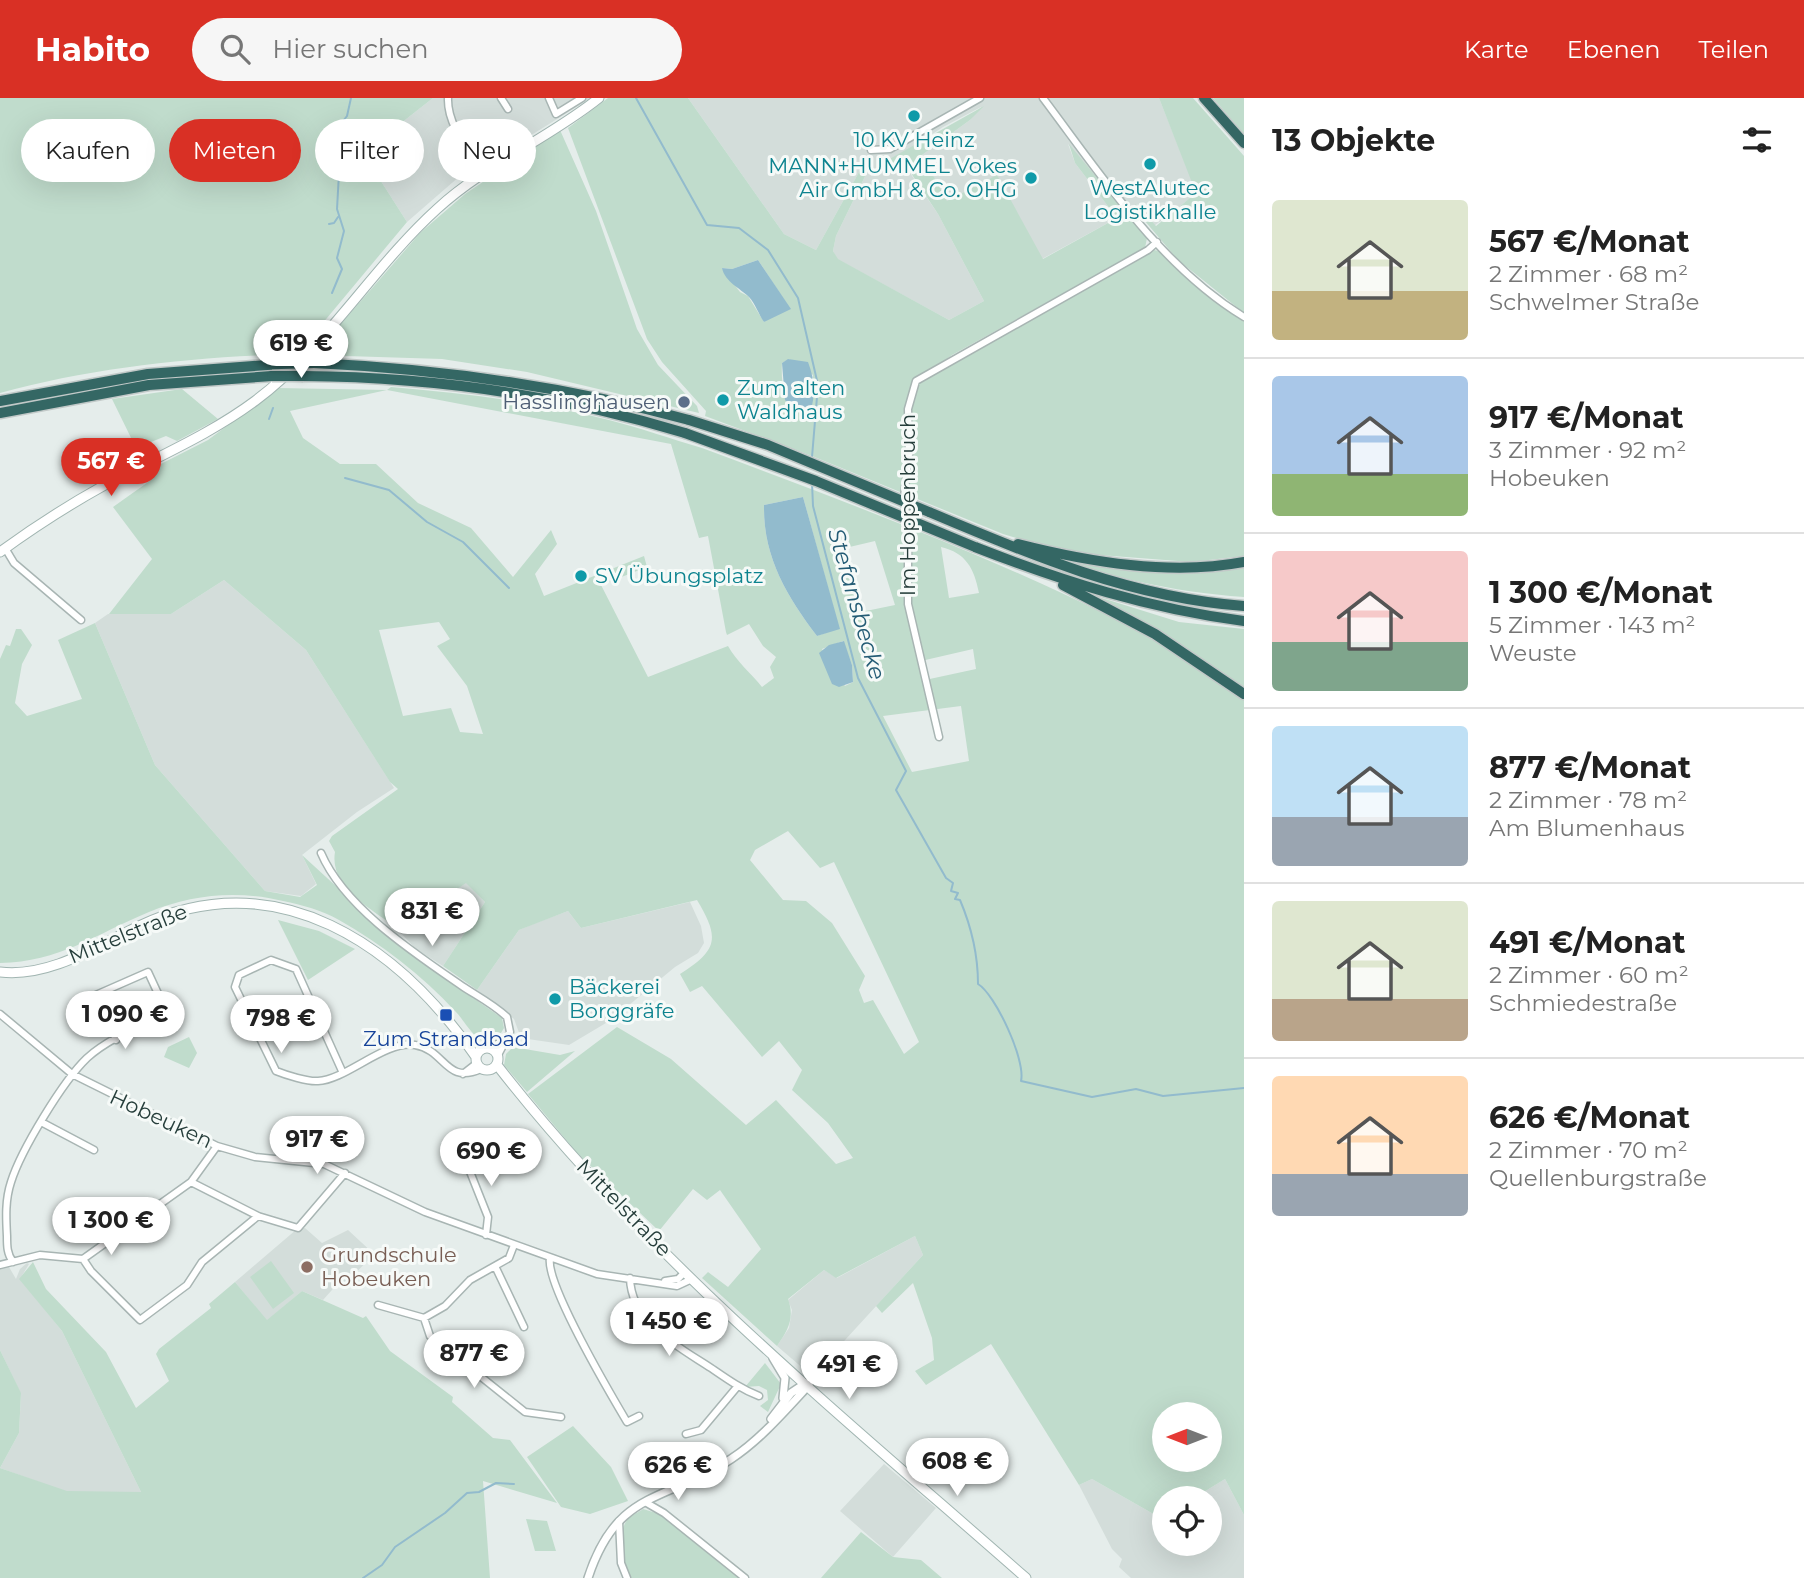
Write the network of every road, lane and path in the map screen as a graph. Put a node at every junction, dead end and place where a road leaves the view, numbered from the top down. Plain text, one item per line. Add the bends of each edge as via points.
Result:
1 (448, 98) edge
2 (500, 98) edge
3 (549, 98) edge
4 (582, 98) edge
5 (599, 98) edge
6 (980, 98) edge
7 (1043, 98) edge
8 (1204, 98) edge
9 (508, 109) dead end
10 (451, 119) edge
11 (536, 139) edge
12 (1244, 143) edge
13 (871, 150) dead end
14 (472, 182) edge
15 (1157, 242) junction
16 (1244, 317) edge
17 (0, 401) edge
18 (0, 412) edge
19 (980, 533) junction
20 (3, 550) edge
21 (1244, 562) edge
22 (1036, 571) junction
23 (1244, 606) edge
24 (81, 620) dead end
25 (1244, 621) edge
26 (1244, 694) edge
27 (939, 737) dead end
28 (321, 853) dead end
29 (0, 972) edge
30 (0, 1014) edge
31 (116, 1040) junction
32 (486, 1060) junction
33 (342, 1071) junction
34 (72, 1074) junction
35 (43, 1123) junction
36 (461, 1139) dead end
37 (217, 1146) junction
38 (94, 1150) dead end
39 (345, 1173) junction
40 (191, 1182) junction
41 (258, 1216) junction
42 (486, 1235) junction
43 (514, 1245) junction
44 (550, 1258) junction
45 (83, 1259) junction
46 (13, 1262) junction
47 (0, 1265) edge
48 (495, 1266) junction
49 (685, 1272) junction
50 (630, 1278) junction
51 (692, 1279) junction
52 (663, 1282) junction
53 (378, 1305) dead end
54 (424, 1318) junction
55 (524, 1327) dead end
56 (767, 1349) junction
57 (808, 1384) junction
58 (737, 1387) junction
59 (759, 1396) dead end
60 (782, 1402) junction
61 (639, 1416) dead end
62 (561, 1418) dead end
63 (765, 1429) junction
64 (686, 1434) dead end
65 (645, 1502) junction
66 (619, 1519) junction
67 (588, 1578) edge
68 (627, 1578) edge
69 (745, 1578) edge
70 (1026, 1578) edge

1 - 10 street
2 - 9 street
3 - 4 street via 556,114
5 - 11 main road
6 - 13 street via 890,149
7 - 15 street
8 - 12 highway
14 - 20 main road via 420,225 307,353 265,393 211,429 75,502
15 - 16 street via 1198,283
15 - 27 street, Im Hoppenbruch via 916,381 913,387 904,497 908,604
17 - 19 highway, bridge via 148,374 281,364 484,376 689,420 768,445
18 - 22 highway, bridge via 149,385 272,376 377,377 483,388 607,411 685,433
19 - 21 highway via 1138,565 1194,567
19 - 23 highway via 1096,577 1183,598
20 - 24 street
22 - 25 highway via 1158,607
22 - 26 highway via 1155,635
28 - 32 street via 331,876 364,911 425,961 507,1017 511,1027 508,1038
29 - 32 main road, Mittelstraße via 33,970 72,958 181,910 228,902 269,905 314,917 364,943 411,980
30 - 34 street, Hobeuken
31 - 31 street via 142,1022 167,1013 148,972 82,1001 107,1019
31 - 34 street via 90,1055
32 - 33 street via 463,1074 426,1049 407,1044
32 - 49 main road, Mittelstraße
33 - 33 street via 318,1081 274,1069 235,987 239,975 271,960 296,970
34 - 35 street
34 - 37 street, Hobeuken
35 - 38 street
35 - 46 street via 19,1163 8,1196 8,1253
36 - 42 street via 488,1217
37 - 39 street, Hobeuken via 254,1157 313,1161
37 - 40 street
39 - 41 street via 302,1227
39 - 42 street, Hobeuken
40 - 41 street
40 - 45 street
41 - 45 street via 202,1262 187,1285 140,1320
42 - 43 street, Hobeuken
43 - 44 street, Hobeuken
43 - 48 street via 509,1258
44 - 50 street, Hobeuken
44 - 61 street via 553,1277 603,1381 627,1422
45 - 46 street via 48,1255
46 - 47 street
48 - 54 street
48 - 55 street
49 - 51 main road, Mittelstraße
49 - 52 street
50 - 52 street, Hobeuken
50 - 58 street via 635,1301 660,1334
51 - 52 street, Hobeuken via 677,1286
51 - 56 main road, Mittelstraße
53 - 54 street
54 - 62 street via 430,1336 525,1412
56 - 57 main road, Mittelstraße
56 - 60 street via 785,1378
57 - 60 street
57 - 63 street
57 - 70 main road, Mittelstraße
58 - 59 street
58 - 64 street via 701,1430
60 - 63 street
63 - 65 street via 732,1458
65 - 66 street
65 - 69 street
66 - 67 street via 604,1538
66 - 68 street via 621,1563

